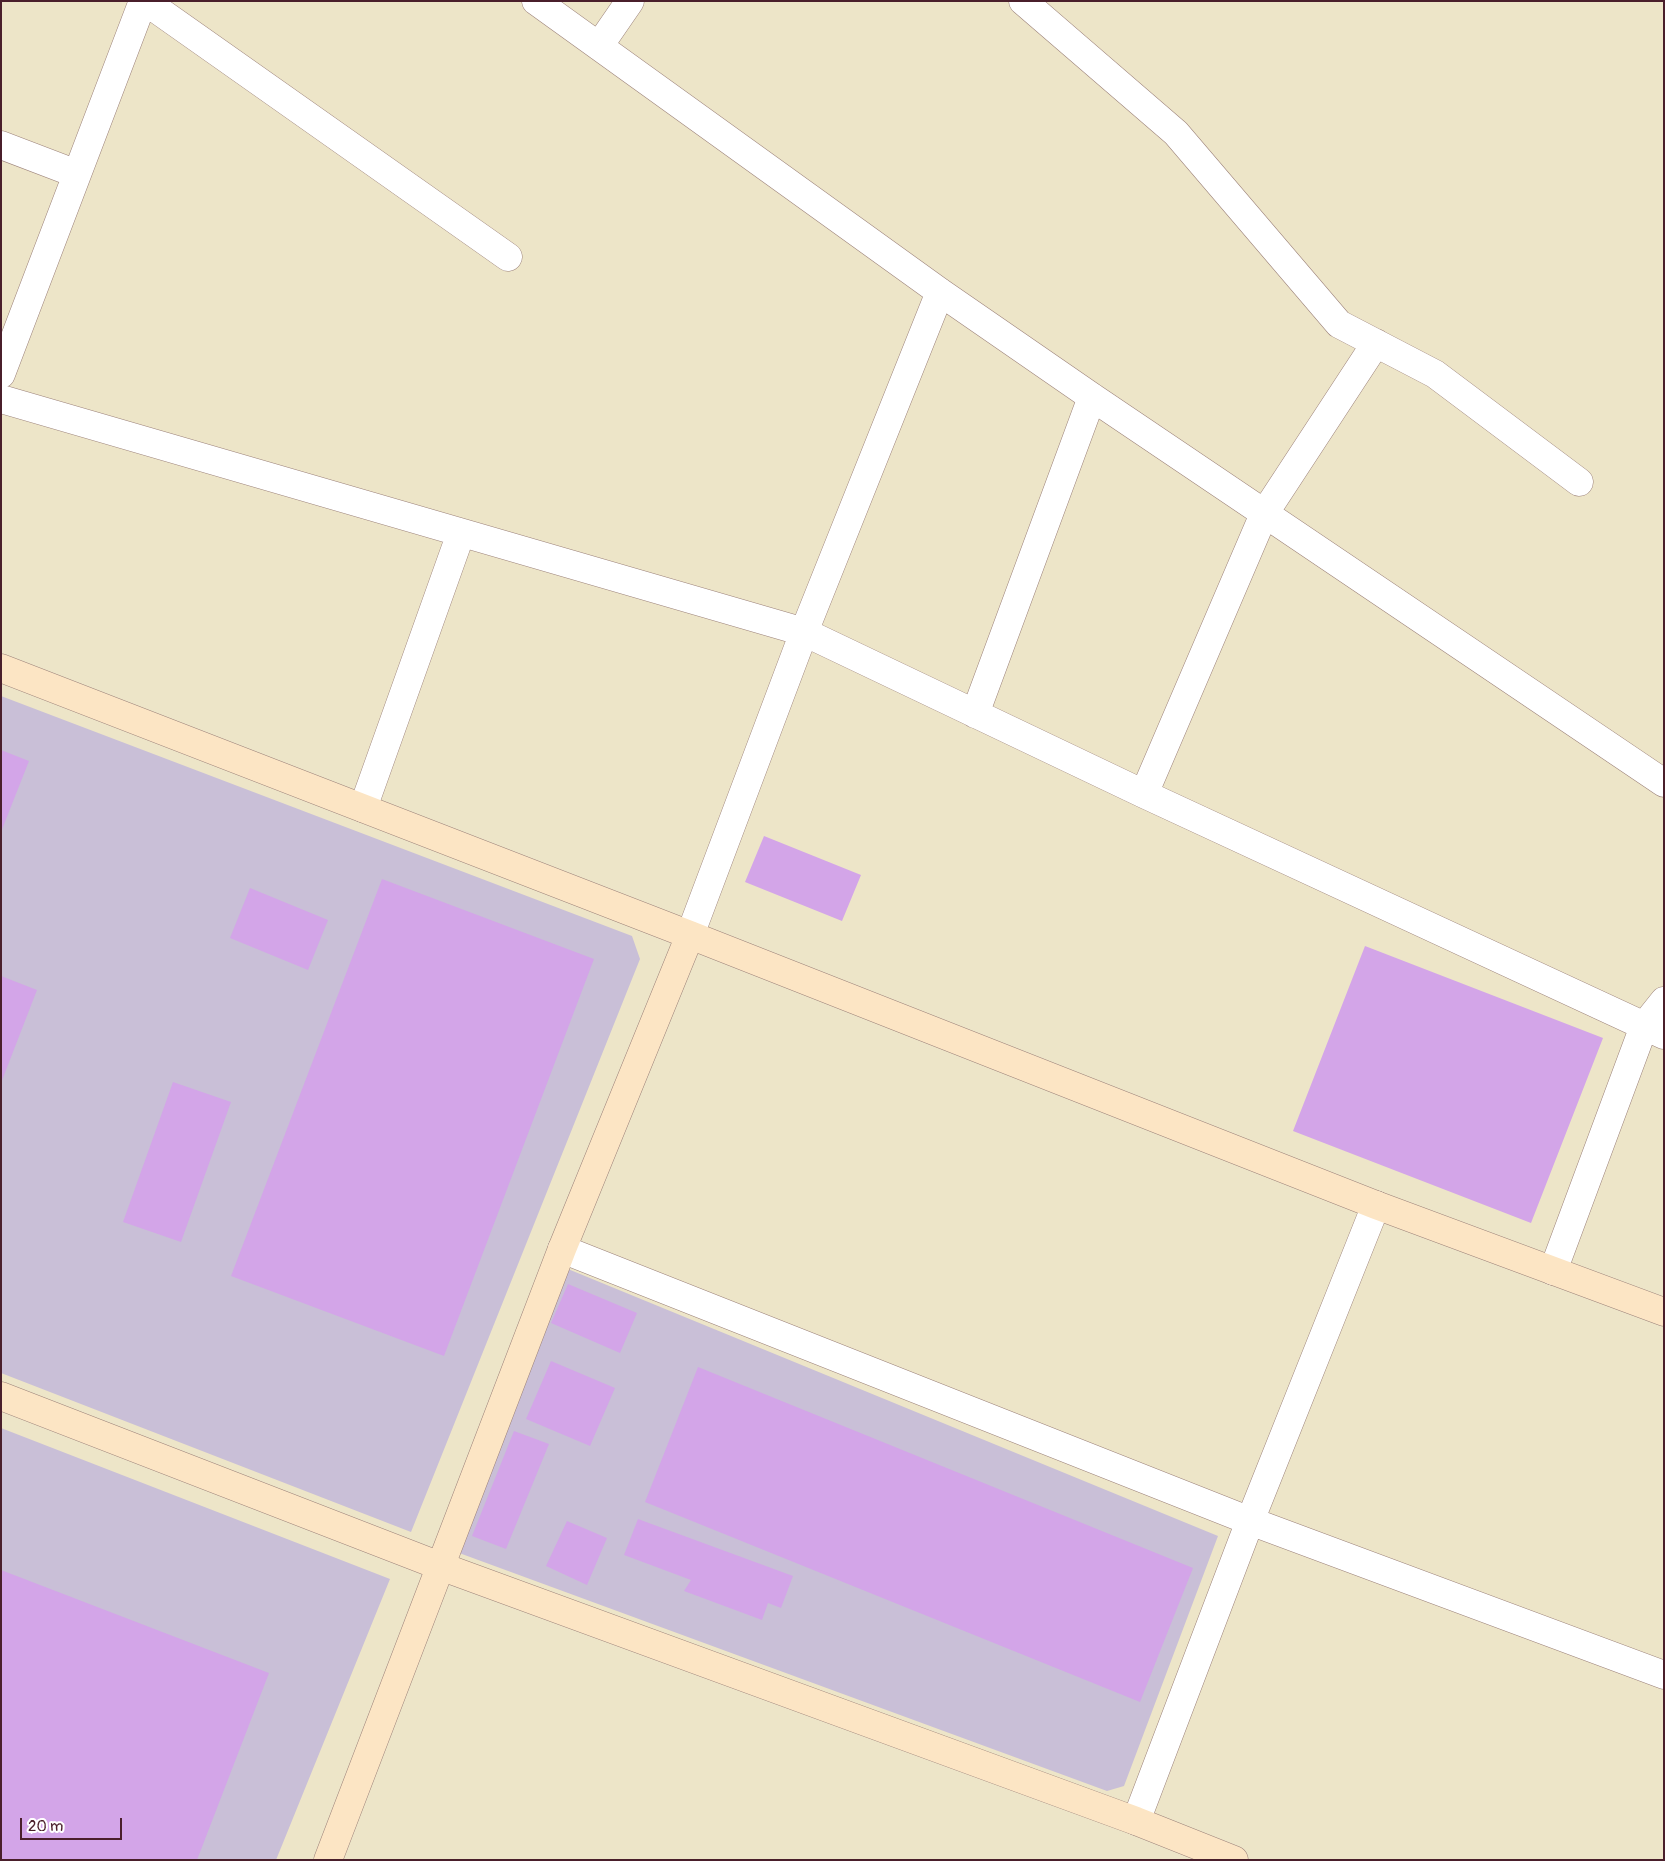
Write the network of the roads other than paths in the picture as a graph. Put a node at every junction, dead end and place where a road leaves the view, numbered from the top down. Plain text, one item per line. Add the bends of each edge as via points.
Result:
1 (144, 1) edge
2 (536, 1) edge
3 (630, 1) edge
4 (1023, 1) edge
5 (599, 46) junction
6 (1, 145) edge
7 (78, 174) junction
8 (508, 257) dead end
9 (940, 292) junction
10 (1376, 343) junction
11 (1, 374) edge
12 (1092, 397) junction
13 (1, 399) edge
14 (1579, 482) dead end
15 (1264, 514) junction
16 (462, 533) junction
17 (804, 632) junction
18 (1, 668) edge
19 (975, 714) junction
20 (1664, 783) edge
21 (1144, 794) junction
22 (363, 808) junction
23 (690, 935) junction
24 (1664, 1001) edge
25 (1654, 1030) edge
26 (1376, 1205) junction
27 (562, 1249) junction
28 (1553, 1271) junction
29 (1664, 1312) edge
30 (1, 1396) edge
31 (1250, 1521) junction
32 (440, 1566) junction
33 (1664, 1675) edge
34 (1136, 1821) junction
35 (328, 1860) edge
36 (1234, 1860) edge

1 - 7 street
1 - 8 street
2 - 5 street
3 - 5 street
4 - 10 street via 1176,133 1339,324
5 - 9 street
6 - 7 street
7 - 11 street
9 - 12 street
9 - 17 street
10 - 14 street via 1435,374
10 - 15 street
12 - 15 street
12 - 19 street
13 - 16 street
15 - 20 street
15 - 21 street
16 - 17 street
16 - 22 street
17 - 19 street
17 - 23 street
18 - 22 street
19 - 21 street
21 - 25 street
22 - 23 street
23 - 26 street
23 - 27 street
24 - 25 street
25 - 28 street
26 - 28 street
26 - 31 street
27 - 31 street
27 - 32 street
28 - 29 street
30 - 32 street
31 - 33 street
31 - 34 street
32 - 34 street
32 - 35 street
34 - 36 street

